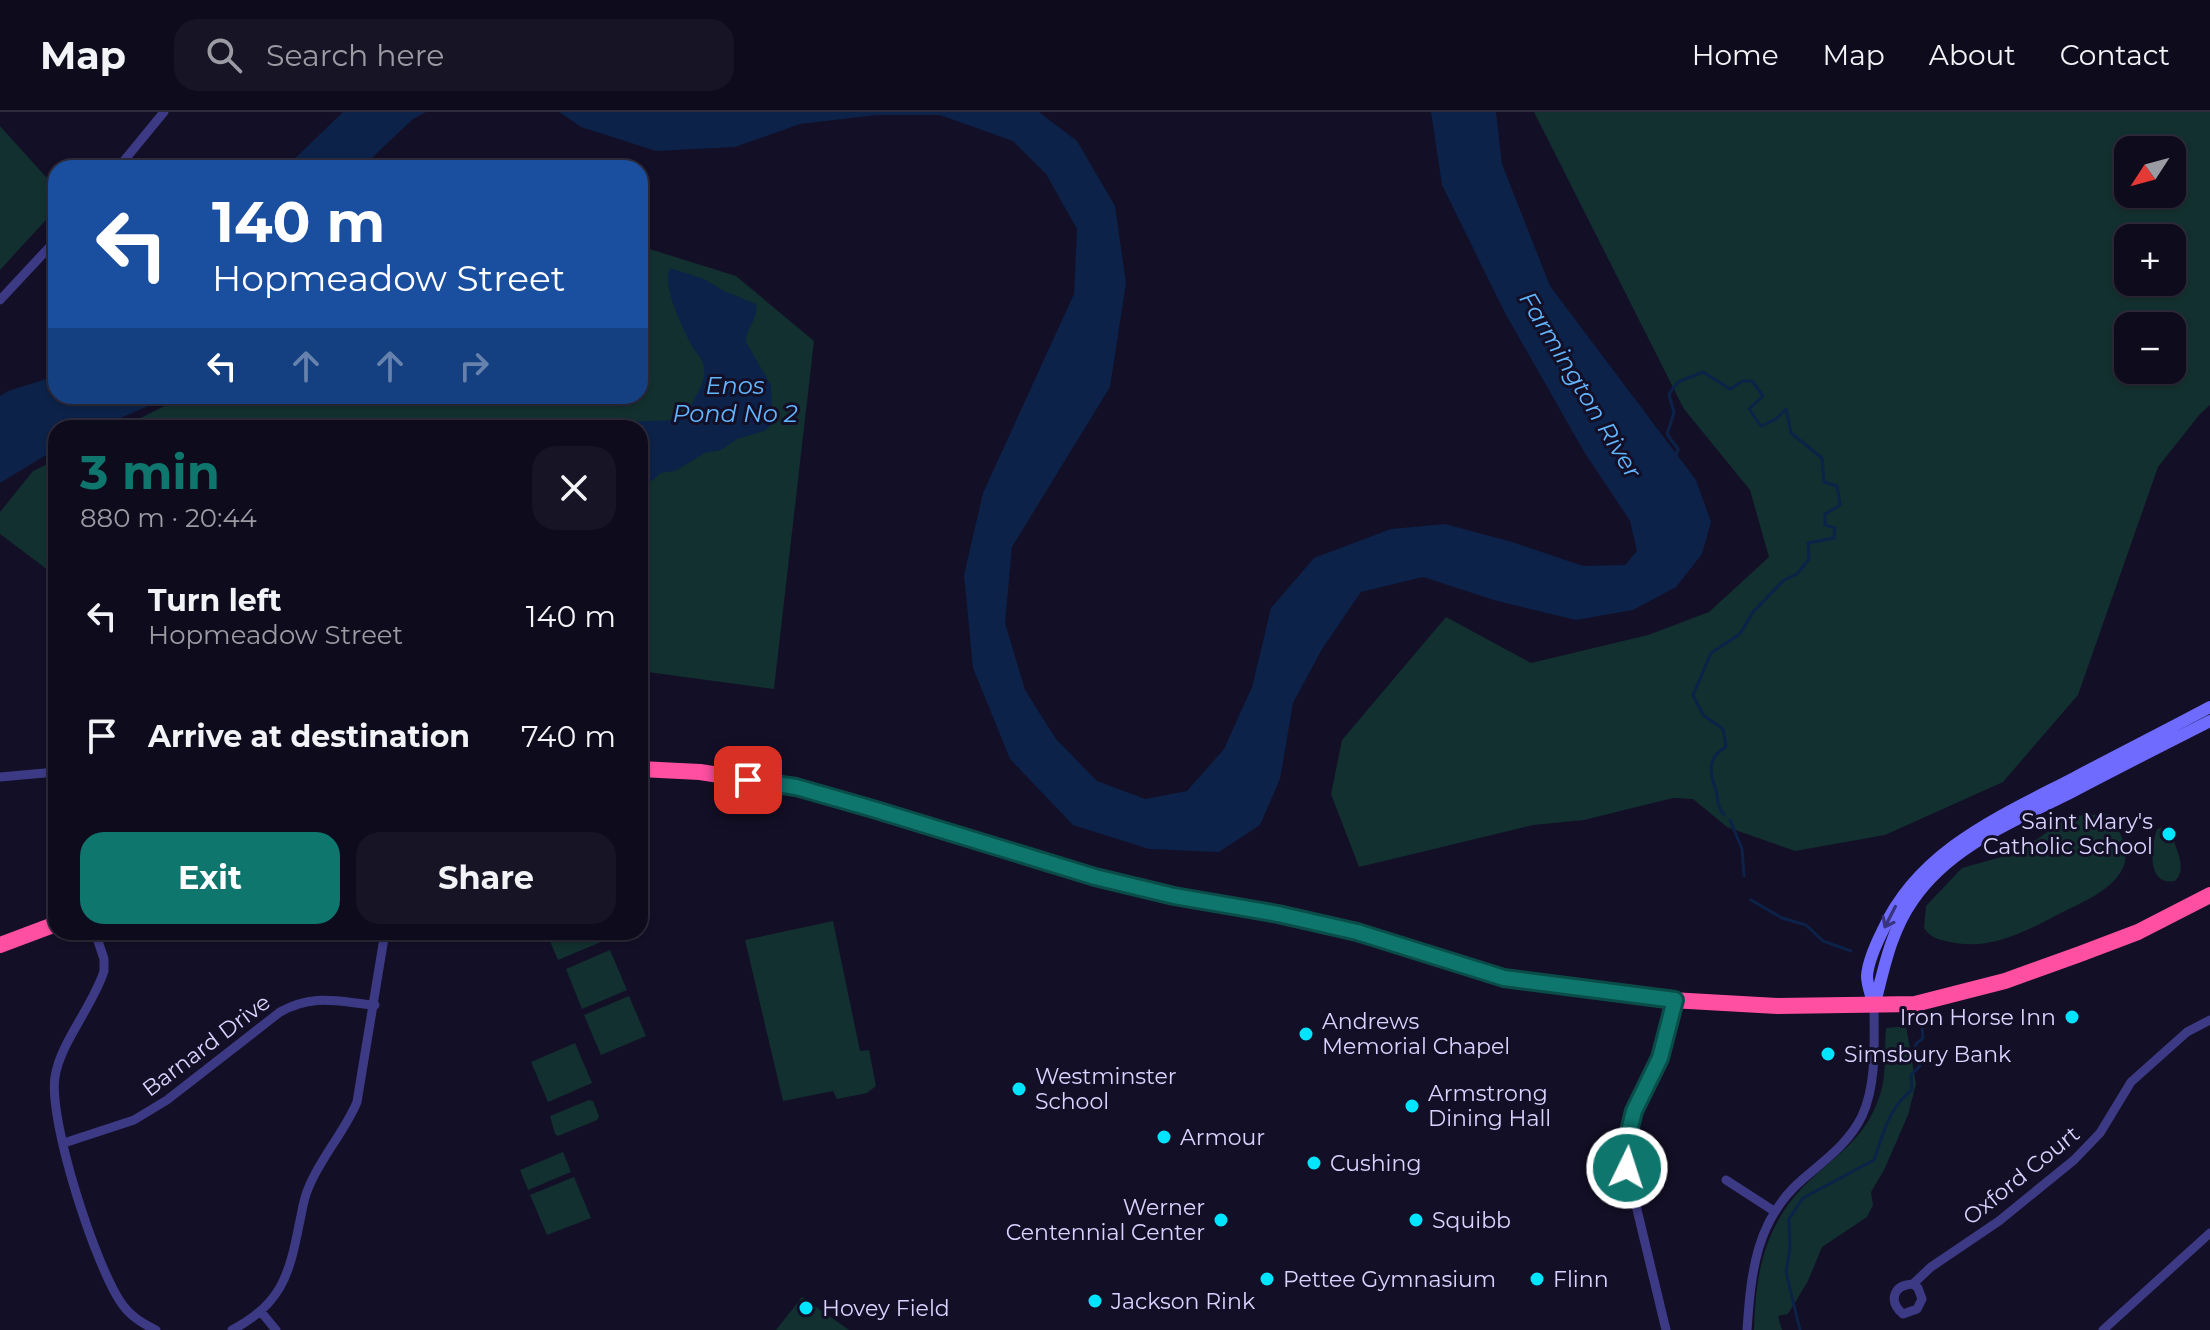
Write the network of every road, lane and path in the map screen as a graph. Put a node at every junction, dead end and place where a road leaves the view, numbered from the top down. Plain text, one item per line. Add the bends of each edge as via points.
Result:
1 (164, 112) edge
2 (125, 160) edge
3 (48, 249) edge
4 (0, 300) edge
5 (2210, 707) edge
6 (2210, 721) edge
7 (648, 769) edge
8 (48, 773) edge
9 (0, 777) edge
10 (2210, 895) edge
11 (48, 927) edge
12 (98, 940) edge
13 (384, 940) edge
14 (0, 945) edge
15 (1675, 1000) junction
16 (375, 1005) junction
17 (1874, 1006) junction
18 (2210, 1020) edge
19 (64, 1143) junction
20 (1726, 1180) dead end
21 (1774, 1211) junction
22 (2210, 1233) edge
23 (1913, 1284) dead end
24 (262, 1313) junction
25 (156, 1330) edge
26 (232, 1330) edge
27 (276, 1330) edge
28 (1666, 1330) edge
29 (1747, 1330) edge
30 (2103, 1330) edge

1 - 2 street
3 - 4 street
5 -> 17 street via 2042,794 1937,857 1891,911 1876,945 1867,977
6 - 17 street via 1993,832 1943,864 1898,927
7 - 15 highway via 796,787 1095,877 1357,932 1504,978
8 - 9 street
10 - 17 highway via 2138,932 2005,981 1915,1004
11 - 14 highway
12 - 19 street via 104,971 55,1072 54,1107
13 - 16 street
15 - 17 highway
15 - 28 street via 1660,1058 1634,1111 1627,1168
16 - 19 street, Barnard Drive via 329,999 294,1004 134,1120
16 - 24 street via 357,1102 308,1186 285,1279
17 - 21 street via 1872,1079 1863,1113 1847,1139
18 - 23 street, Oxford Court via 2187,1032 2131,1082 2100,1133 2074,1160
19 - 25 street via 104,1274 123,1306
20 - 21 street
21 - 29 street via 1752,1268
22 - 30 street
24 - 26 street
24 - 27 street

